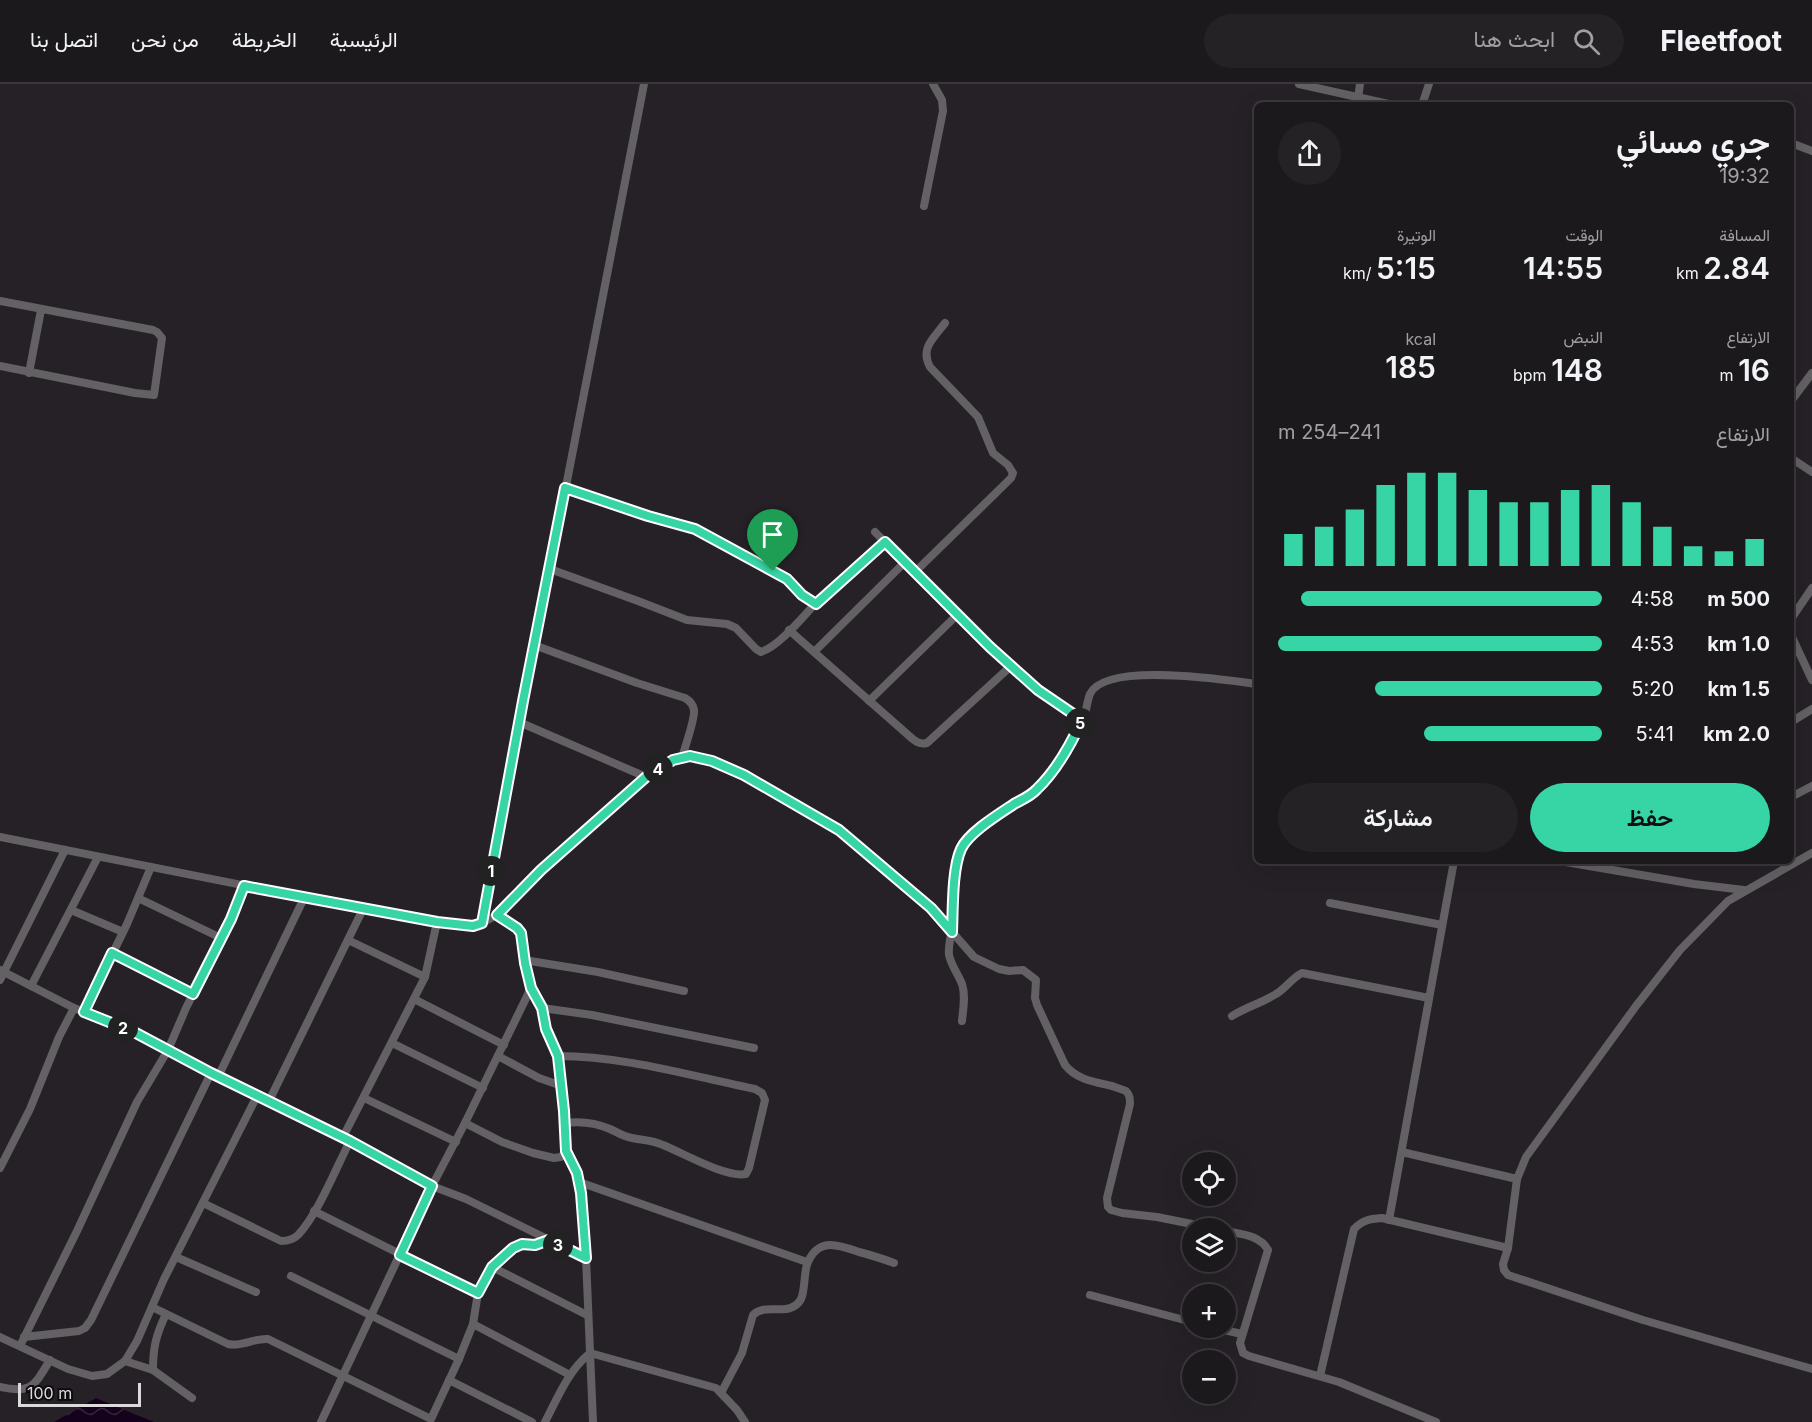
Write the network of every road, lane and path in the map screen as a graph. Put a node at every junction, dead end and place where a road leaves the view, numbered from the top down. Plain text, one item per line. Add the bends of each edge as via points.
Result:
1 (644, 84) edge
2 (933, 84) edge
3 (1303, 84) edge
4 (1360, 84) edge
5 (1429, 84) edge
6 (1358, 98) junction
7 (1378, 102) edge
8 (1423, 102) edge
9 (1794, 143) edge
10 (1812, 151) edge
11 (924, 206) dead end
12 (0, 301) edge
13 (41, 310) junction
14 (945, 323) dead end
15 (0, 366) edge
16 (30, 373) junction
17 (1812, 373) edge
18 (1794, 397) edge
19 (1794, 460) edge
20 (1812, 472) edge
21 (565, 488) junction
22 (875, 532) dead end
23 (885, 542) junction
24 (905, 562) junction
25 (550, 569) junction
26 (915, 572) junction
27 (1812, 588) edge
28 (802, 595) junction
29 (816, 604) junction
30 (958, 614) junction
31 (804, 615) junction
32 (1794, 615) edge
33 (789, 630) junction
34 (1794, 641) edge
35 (534, 645) junction
36 (814, 652) junction
37 (1011, 666) junction
38 (1812, 680) edge
39 (1254, 684) edge
40 (868, 701) junction
41 (1812, 709) edge
42 (1082, 720) junction
43 (1794, 720) edge
44 (519, 722) junction
45 (682, 758) junction
46 (646, 777) junction
47 (1812, 786) edge
48 (1794, 795) edge
49 (0, 837) edge
50 (65, 850) junction
51 (1812, 853) edge
52 (98, 857) junction
53 (1794, 862) edge
54 (1453, 864) edge
55 (1577, 864) edge
56 (1789, 864) edge
57 (151, 867) junction
58 (244, 886) junction
59 (1744, 890) junction
60 (138, 898) junction
61 (304, 898) junction
62 (1330, 903) dead end
63 (363, 909) junction
64 (71, 910) junction
65 (497, 915) junction
66 (437, 922) junction
67 (482, 923) junction
68 (1442, 925) junction
69 (123, 932) junction
70 (952, 932) junction
71 (221, 938) junction
72 (348, 940) junction
73 (112, 953) junction
74 (524, 960) junction
75 (1, 974) edge
76 (425, 977) junction
77 (32, 986) junction
78 (531, 988) junction
79 (684, 991) dead end
80 (193, 994) junction
81 (1429, 998) junction
82 (414, 999) junction
83 (74, 1008) junction
84 (542, 1008) junction
85 (84, 1012) junction
86 (1232, 1016) dead end
87 (962, 1020) dead end
88 (392, 1042) junction
89 (504, 1045) junction
90 (754, 1048) dead end
91 (168, 1050) junction
92 (498, 1056) junction
93 (558, 1056) junction
94 (215, 1075) junction
95 (562, 1086) junction
96 (483, 1088) junction
97 (257, 1096) junction
98 (364, 1098) junction
99 (269, 1101) junction
100 (465, 1123) junction
101 (565, 1123) junction
102 (347, 1139) junction
103 (456, 1142) junction
104 (566, 1151) junction
105 (1402, 1152) junction
106 (0, 1168) edge
107 (1517, 1179) junction
108 (579, 1182) junction
109 (432, 1186) junction
110 (203, 1203) junction
111 (314, 1211) junction
112 (1389, 1220) junction
113 (1182, 1221) edge
114 (1236, 1233) edge
115 (549, 1240) junction
116 (1508, 1248) junction
117 (400, 1255) junction
118 (176, 1257) junction
119 (586, 1258) junction
120 (807, 1262) junction
121 (894, 1263) dead end
122 (492, 1267) junction
123 (291, 1276) dead end
124 (256, 1293) dead end
125 (478, 1293) junction
126 (1090, 1295) dead end
127 (152, 1307) junction
128 (166, 1314) junction
129 (588, 1315) junction
130 (371, 1316) junction
131 (1182, 1319) edge
132 (473, 1324) junction
133 (1236, 1333) edge
134 (1242, 1334) junction
135 (0, 1336) edge
136 (22, 1342) junction
137 (590, 1353) junction
138 (459, 1359) junction
139 (50, 1360) junction
140 (125, 1361) junction
141 (1812, 1369) edge
142 (153, 1370) junction
143 (570, 1375) junction
144 (1320, 1376) junction
145 (342, 1377) junction
146 (449, 1380) junction
147 (0, 1387) edge
148 (721, 1393) junction
149 (192, 1398) dead end
150 (431, 1420) edge
151 (321, 1422) edge
152 (531, 1422) edge
153 (545, 1422) edge
154 (593, 1422) edge
155 (745, 1422) edge
156 (1436, 1422) edge

1 - 21 street
2 - 11 street via 943,111
3 - 6 street
4 - 6 street
5 - 8 street
6 - 7 street
9 - 10 street
12 - 13 street
13 - 16 street
13 - 16 street via 157,332 162,338 157,383 154,395
14 - 26 street via 926,350 926,360 978,417 993,453 1012,473
15 - 16 street
17 - 18 street
19 - 20 street
21 - 25 street
21 - 28 street via 695,529 787,579
22 - 23 street
23 - 24 street
23 - 29 street
24 - 26 street
24 - 36 street
25 - 33 street via 687,620 727,624 761,652
25 - 35 street
26 - 30 street
27 - 32 street
28 - 29 street
28 - 31 street
29 - 31 street
30 - 37 street
30 - 40 street
31 - 33 street
33 - 36 street
34 - 38 street
35 - 44 street
35 - 45 street via 691,702 693,716
36 - 40 street
37 - 40 street via 922,744
37 - 42 street
39 - 42 street via 1144,674 1111,680 1095,686
41 - 43 street
42 - 70 street via 1072,742 1035,791 965,842 956,876
44 - 46 street
44 - 67 street
45 - 46 street
45 - 70 street via 712,761 744,775 839,830 931,908
46 - 65 street via 541,870
47 - 48 street
49 - 50 street
50 - 52 street
50 - 75 street
51 - 53 street
52 - 57 street
52 - 64 street
54 - 68 street
55 - 59 street
56 - 59 street
57 - 58 street
57 - 60 street
58 - 61 street
58 - 71 street
59 - 107 street via 1717,911 1665,968 1526,1157
60 - 69 street
60 - 71 street
61 - 63 street
61 - 94 street
62 - 68 street
63 - 66 street
63 - 72 street
64 - 69 street
64 - 77 street
65 - 67 street
65 - 74 street via 521,933
66 - 67 street via 473,926
66 - 76 street
68 - 81 street
69 - 73 street
70 - 87 street via 950,957 963,987
70 - 113 street via 974,957 999,969 1023,970 1036,980 1037,1005 1070,1072 1120,1088 1130,1097 1108,1207 1122,1213
71 - 80 street
72 - 76 street
72 - 99 street
73 - 80 street
73 - 85 street
74 - 78 street
74 - 79 street
75 - 77 street
76 - 82 street
77 - 83 street
78 - 84 street
78 - 89 street
80 - 91 street
81 - 86 street via 1302,973 1274,995
81 - 105 street
82 - 88 street
82 - 89 street
83 - 85 street
83 - 106 street
84 - 90 street
84 - 93 street
85 - 91 street
88 - 96 street
88 - 98 street
89 - 92 street
91 - 94 street
91 - 136 street via 137,1102
92 - 95 street
92 - 96 street
93 - 95 street
93 - 101 street via 640,1065 755,1089 765,1100 749,1168 740,1175 608,1128 579,1121
94 - 97 street
94 - 136 street via 91,1320 79,1331
95 - 101 street
96 - 100 street
97 - 99 street
97 - 110 street
98 - 102 street
98 - 103 street
99 - 102 street
100 - 103 street
100 - 104 street via 533,1153 554,1158
101 - 104 street
102 - 109 street
102 - 111 street
103 - 109 street
104 - 108 street
105 - 107 street
105 - 112 street
107 - 116 street
108 - 119 street
108 - 120 street
109 - 115 street
109 - 117 street
110 - 111 street via 281,1241 297,1237
110 - 118 street
111 - 117 street
112 - 116 street
112 - 144 street via 1369,1219 1354,1229
114 - 134 street via 1259,1239 1268,1250
115 - 119 street
115 - 122 street via 513,1248
116 - 141 street via 1504,1270 1519,1280
117 - 125 street
117 - 130 street
118 - 124 street
118 - 127 street
119 - 129 street
120 - 121 street via 824,1245 835,1244
120 - 148 street via 801,1300 795,1306 786,1310 762,1309 753,1315 742,1353
122 - 125 street
122 - 129 street
123 - 130 street
125 - 132 street
126 - 131 street
127 - 128 street
127 - 140 street
128 - 142 street via 153,1348
128 - 145 street via 236,1346 268,1339
129 - 137 street
130 - 138 street
130 - 145 street
132 - 138 street
132 - 143 street
133 - 134 street
134 - 144 street via 1243,1353
135 - 136 street
136 - 139 street
137 - 143 street
137 - 148 street via 716,1388
137 - 154 street
138 - 146 street
139 - 140 street via 92,1376 107,1374
139 - 147 street via 32,1387
140 - 142 street
142 - 149 street
143 - 153 street
144 - 156 street
145 - 150 street
145 - 151 street
146 - 150 street
146 - 152 street
148 - 155 street

